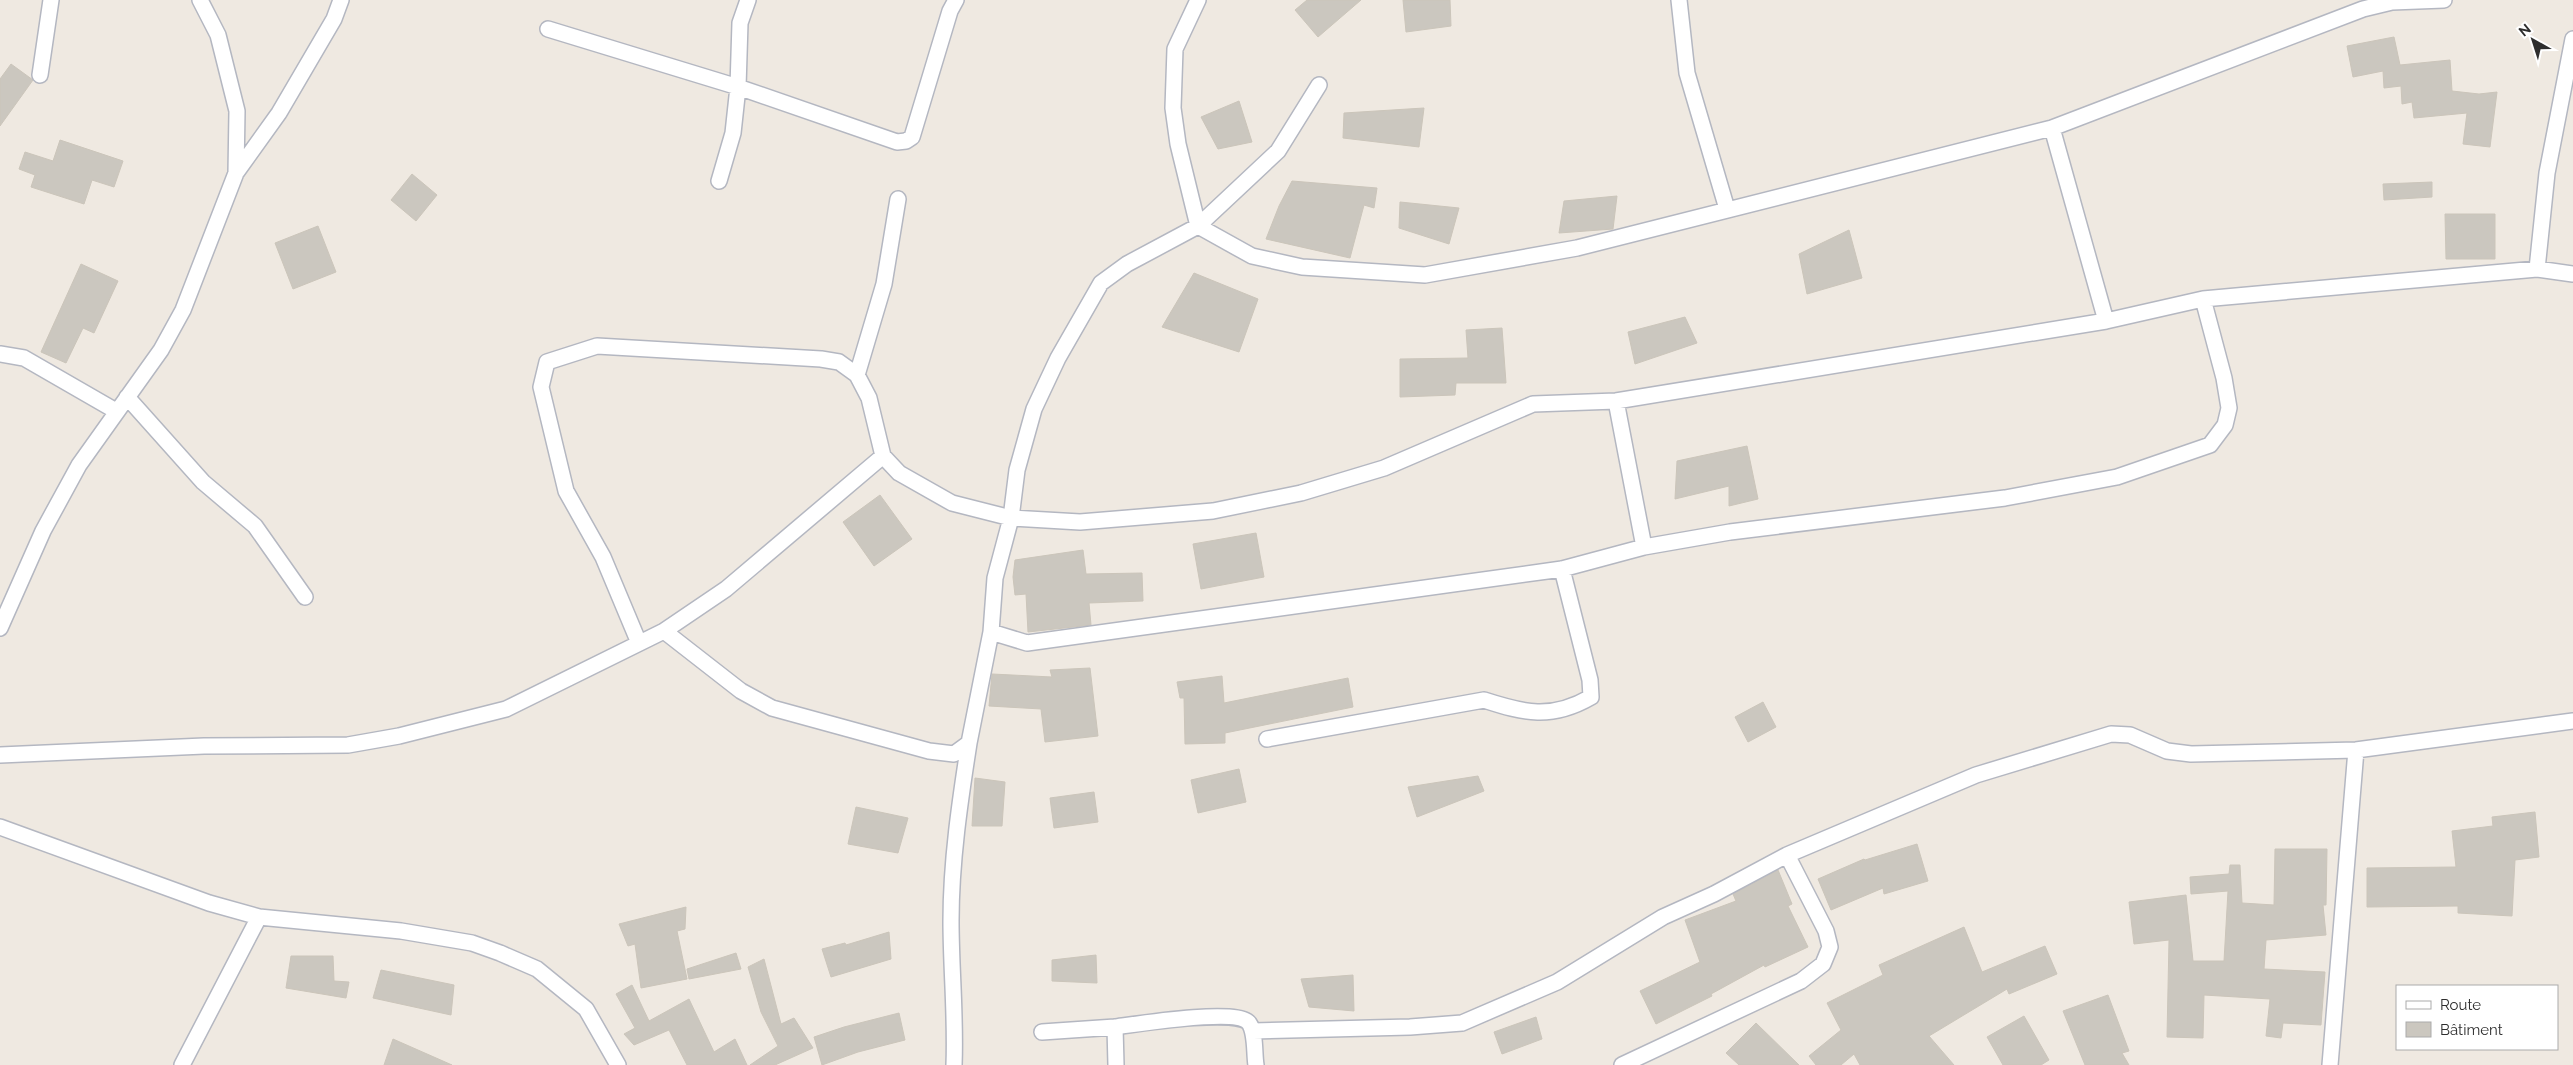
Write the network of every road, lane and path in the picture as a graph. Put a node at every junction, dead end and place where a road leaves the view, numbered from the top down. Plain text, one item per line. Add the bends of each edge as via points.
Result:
1 (51, 0) edge
2 (200, 0) edge
3 (341, 0) edge
4 (748, 0) edge
5 (956, 0) edge
6 (1198, 0) edge
7 (1679, 0) edge
8 (2444, 0) edge
9 (548, 29) dead end
10 (2573, 39) edge
11 (40, 75) dead end
12 (1319, 85) dead end
13 (738, 87) junction
14 (2052, 128) junction
15 (236, 173) junction
16 (719, 181) dead end
17 (898, 199) dead end
18 (1727, 209) junction
19 (1198, 226) junction
20 (2537, 270) junction
21 (2573, 274) edge
22 (2203, 299) junction
23 (2106, 321) junction
24 (0, 354) edge
25 (857, 375) junction
26 (127, 397) junction
27 (1616, 401) junction
28 (116, 411) junction
29 (883, 456) junction
30 (1010, 518) junction
31 (1644, 547) junction
32 (1562, 569) junction
33 (305, 597) dead end
34 (0, 628) edge
35 (664, 631) junction
36 (990, 632) junction
37 (639, 642) junction
38 (2573, 721) edge
39 (1267, 739) dead end
40 (969, 743) junction
41 (2356, 750) junction
42 (0, 755) edge
43 (0, 827) edge
44 (1787, 855) junction
45 (259, 917) junction
46 (1115, 1027) junction
47 (1253, 1031) junction
48 (1042, 1032) dead end
49 (182, 1065) edge
50 (618, 1065) edge
51 (954, 1065) edge
52 (1116, 1065) edge
53 (1256, 1065) edge
54 (1622, 1065) edge
55 (2330, 1065) edge

1 - 11 street
2 - 15 street via 218,35 237,111
3 - 15 street via 280,113
4 - 13 street via 740,23
5 - 13 street via 912,137 906,141 897,142
6 - 19 street via 1175,49 1173,100 1178,144
7 - 18 street via 1687,73
8 - 14 street via 2392,2 2363,9
9 - 13 street
10 - 20 street via 2547,173
12 - 19 street via 1278,151
13 - 16 street via 733,134
14 - 18 street
14 - 23 street
15 - 26 street via 183,310 161,350
17 - 25 street via 884,284
18 - 19 street via 1577,248 1425,275 1302,267 1252,256
19 - 30 street via 1127,264 1101,283 1058,358 1034,409 1017,470
20 - 21 street
20 - 22 street
22 - 23 street
22 - 31 street via 2229,408 2225,425 2210,445 2117,477 2004,498 1730,532
23 - 27 street
24 - 28 street via 24,358
25 - 29 street via 869,398
25 - 37 street via 839,362 821,359 597,346 548,362 541,387 566,491 602,556
26 - 28 street
26 - 33 street via 203,482 255,526
27 - 30 street via 1533,404 1384,468 1301,492 1213,511 1080,522
27 - 31 street
28 - 34 street via 59,500
29 - 30 street via 899,472 952,503
29 - 35 street via 726,589
30 - 36 street via 995,578
31 - 32 street
32 - 36 street via 1027,642
32 - 39 street via 1590,680 1591,697 1537,714 1484,700
35 - 37 street
35 - 40 street via 741,691 772,708 929,751 954,754
36 - 40 street
37 - 42 street via 506,708 399,736 348,745 204,746
38 - 41 street
40 - 51 street via 959,812 951,919
41 - 44 street via 2191,754 2167,751 2130,735 2111,734 1976,775
41 - 55 street
43 - 45 street via 209,903
44 - 47 street via 1663,917 1557,982 1462,1023
44 - 54 street via 1826,931 1830,947 1823,964 1801,981
45 - 49 street
45 - 50 street via 401,931 472,943 508,956 537,968 586,1008
46 - 47 street via 1194,1017 1239,1017 1248,1022
46 - 48 street
46 - 52 street
47 - 53 street

